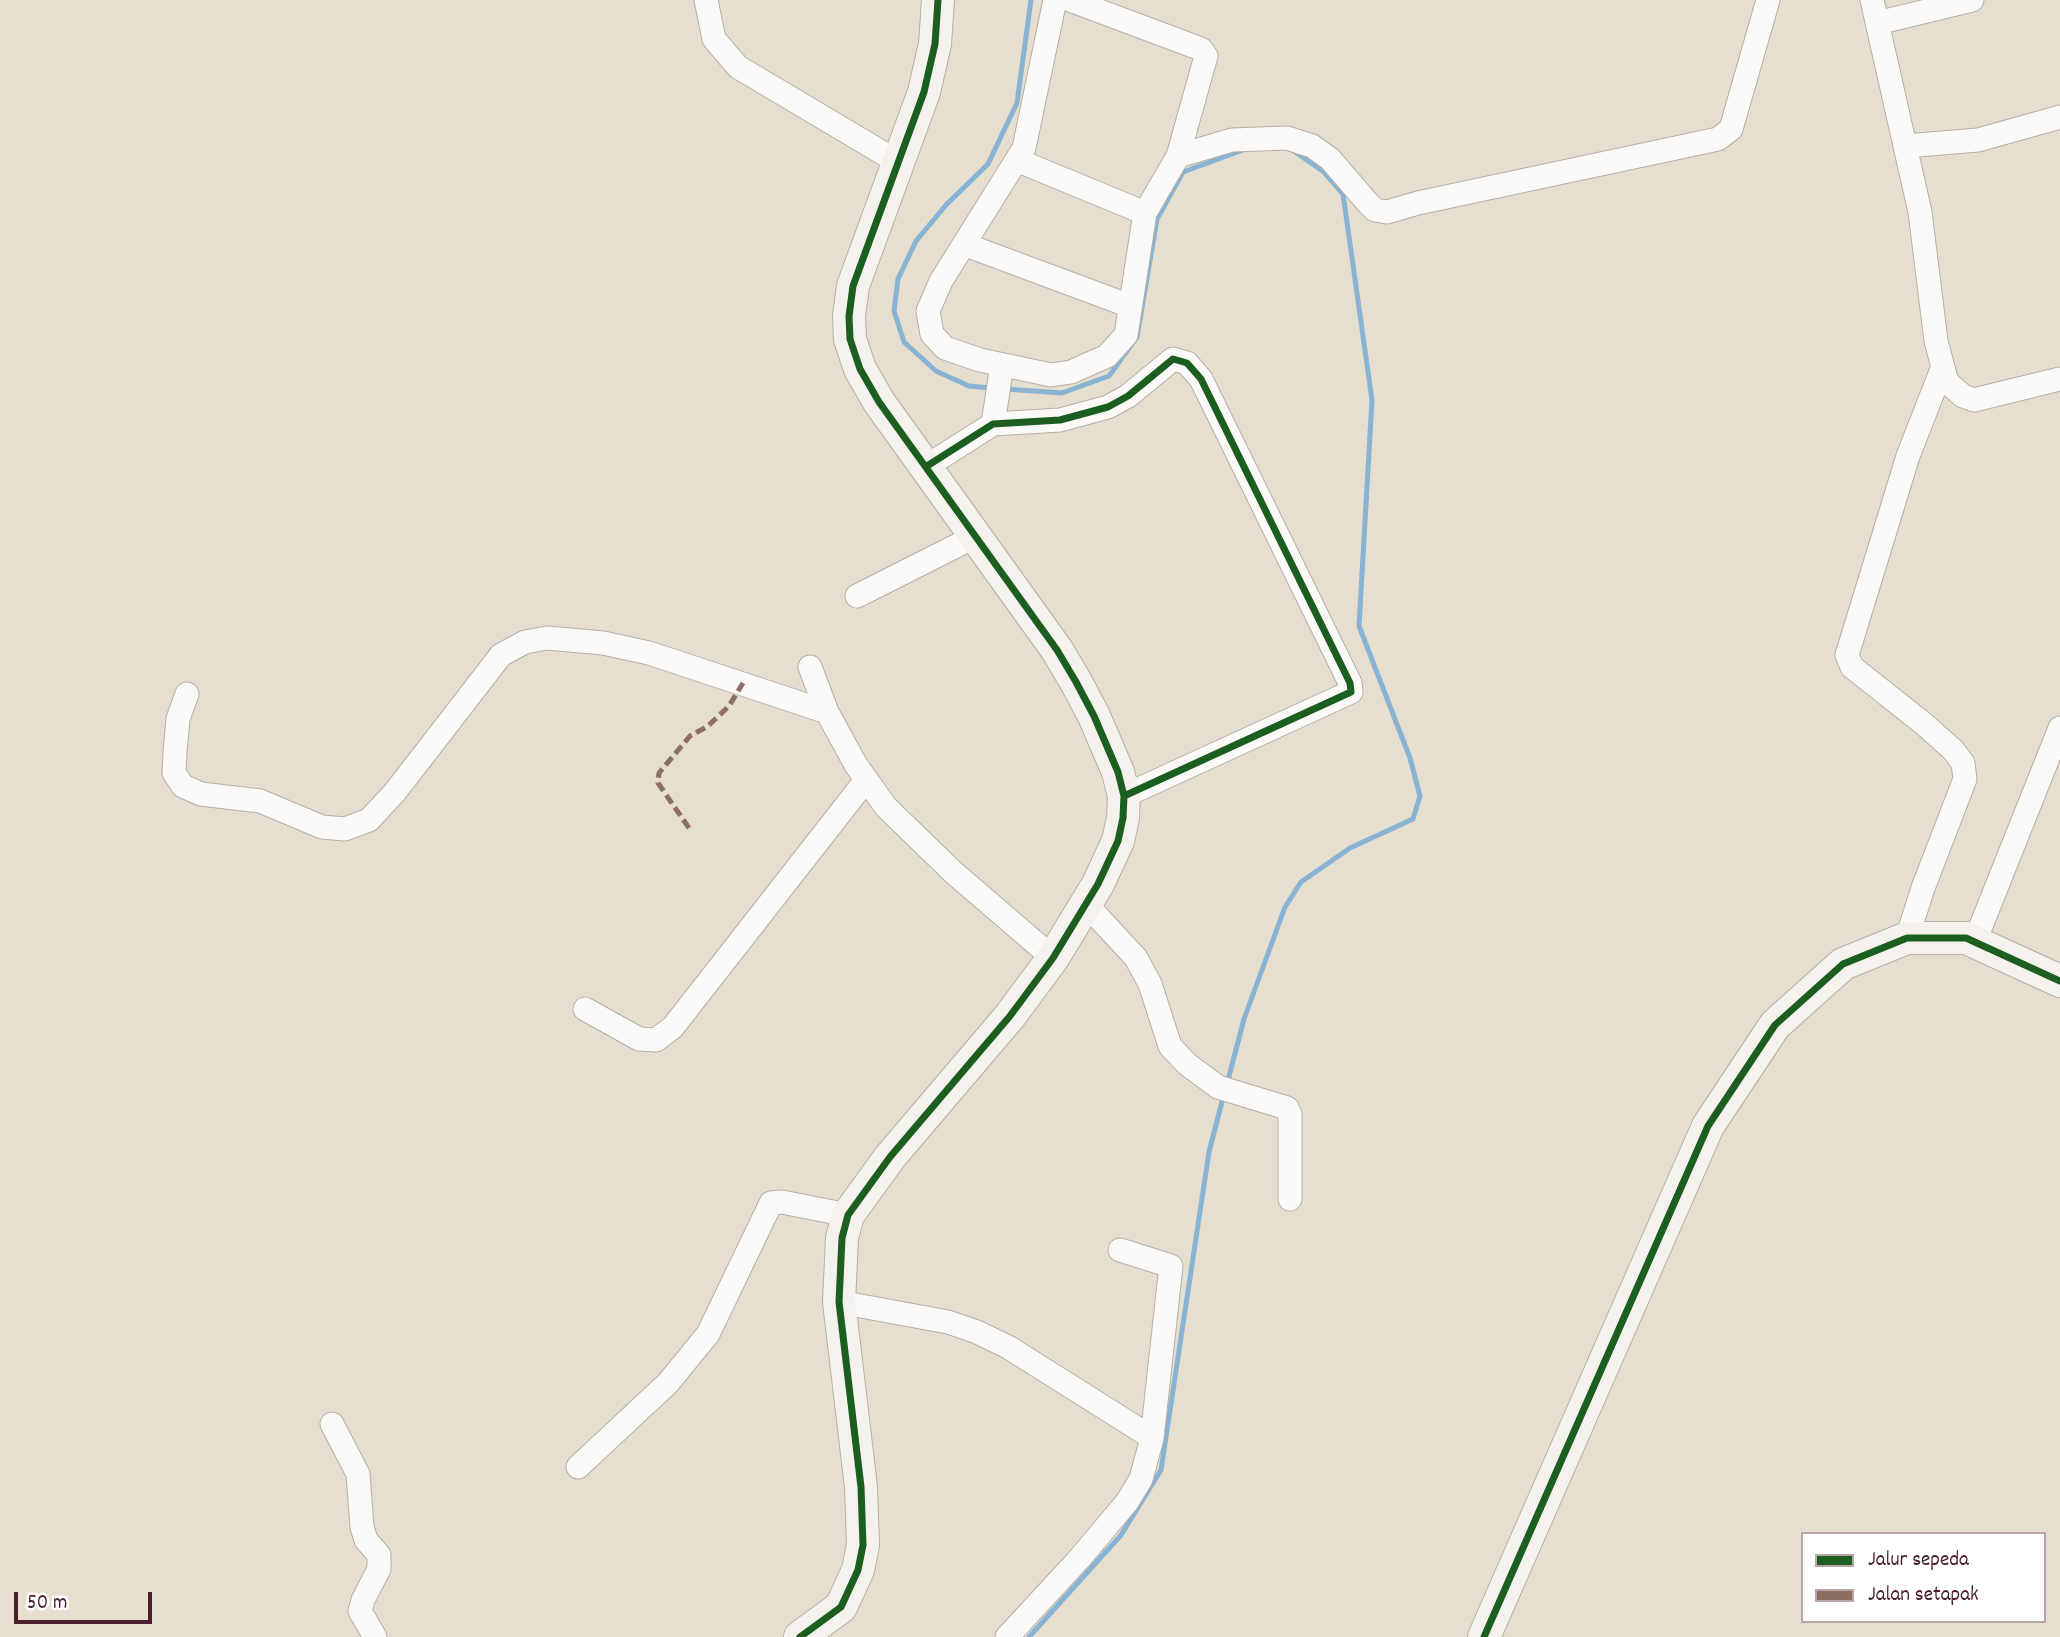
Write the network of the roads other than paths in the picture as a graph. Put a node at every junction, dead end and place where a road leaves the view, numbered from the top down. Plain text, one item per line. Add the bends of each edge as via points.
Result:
1 (706, 0) edge
2 (937, 0) edge
3 (1055, 0) edge
4 (1070, 0) edge
5 (1769, 0) edge
6 (1872, 0) edge
7 (1972, 0) edge
8 (1877, 23) junction
9 (2060, 117) edge
10 (1905, 146) junction
11 (1178, 156) junction
12 (1019, 161) junction
13 (898, 162) junction
14 (1145, 213) junction
15 (966, 245) junction
16 (1130, 306) junction
17 (1002, 365) junction
18 (1942, 369) junction
19 (2060, 379) edge
20 (993, 420) junction
21 (927, 466) junction
22 (976, 536) junction
23 (857, 596) dead end
24 (810, 667) dead end
25 (187, 694) dead end
26 (827, 712) junction
27 (2060, 728) edge
28 (866, 780) junction
29 (1124, 796) junction
30 (1086, 904) junction
31 (1907, 938) junction
32 (1975, 941) junction
33 (1053, 958) junction
34 (2060, 981) edge
35 (585, 1009) dead end
36 (1290, 1199) dead end
37 (848, 1214) junction
38 (1120, 1250) dead end
39 (839, 1302) junction
40 (332, 1424) dead end
41 (1151, 1437) junction
42 (578, 1467) dead end
43 (375, 1637) edge
44 (800, 1637) edge
45 (1007, 1637) edge
46 (1484, 1637) edge

1 - 13 street via 714,39 738,67
2 - 13 street via 930,68
3 - 12 street via 1035,107
4 - 11 street via 1205,51
5 - 11 street via 1731,129 1718,139 1387,212 1367,202 1330,159 1312,146 1287,138 1232,140
6 - 8 street
7 - 8 street
8 - 10 street
9 - 10 street via 1987,138
10 - 18 street via 1924,236
11 - 14 street
12 - 14 street
12 - 15 street
13 - 21 street via 853,286 850,339 878,402
14 - 16 street
15 - 16 street
15 - 17 street via 931,298 928,324 945,348
16 - 17 street via 1126,335 1107,356 1091,364 1051,375
17 - 20 street
18 - 19 street via 1954,390 1974,400
18 - 31 street via 1908,456 1847,655 1852,667 1924,724 1963,763 1965,779
20 - 21 street
20 - 29 street via 1060,420 1108,407 1128,397 1173,359 1187,363 1201,379 1350,682 1351,692 1346,695
21 - 22 street
22 - 23 street
22 - 29 street via 1058,650 1108,746
24 - 26 street
25 - 26 street via 178,719 174,773 183,786 201,794 260,801 322,827 345,829 369,820 501,655 525,642 547,638 649,653
26 - 28 street
27 - 32 street
28 - 33 street via 911,834
28 - 35 street via 673,1027 656,1040 639,1039
29 - 30 street via 1118,841
30 - 33 street
30 - 36 street via 1136,958 1150,984 1170,1046 1186,1064 1218,1087 1279,1105 1290,1114
31 - 32 street
31 - 46 street via 1843,964 1784,1015 1716,1111
32 - 34 street
33 - 37 street
37 - 39 street via 842,1238
37 - 42 street via 771,1203 708,1334 668,1383
38 - 41 street via 1171,1266
39 - 41 street via 948,1322 977,1332
39 - 44 street via 861,1487 863,1545 858,1570 841,1608
40 - 43 street via 359,1474 362,1527 379,1555 379,1569 360,1611
41 - 45 street via 1141,1479 1127,1502

